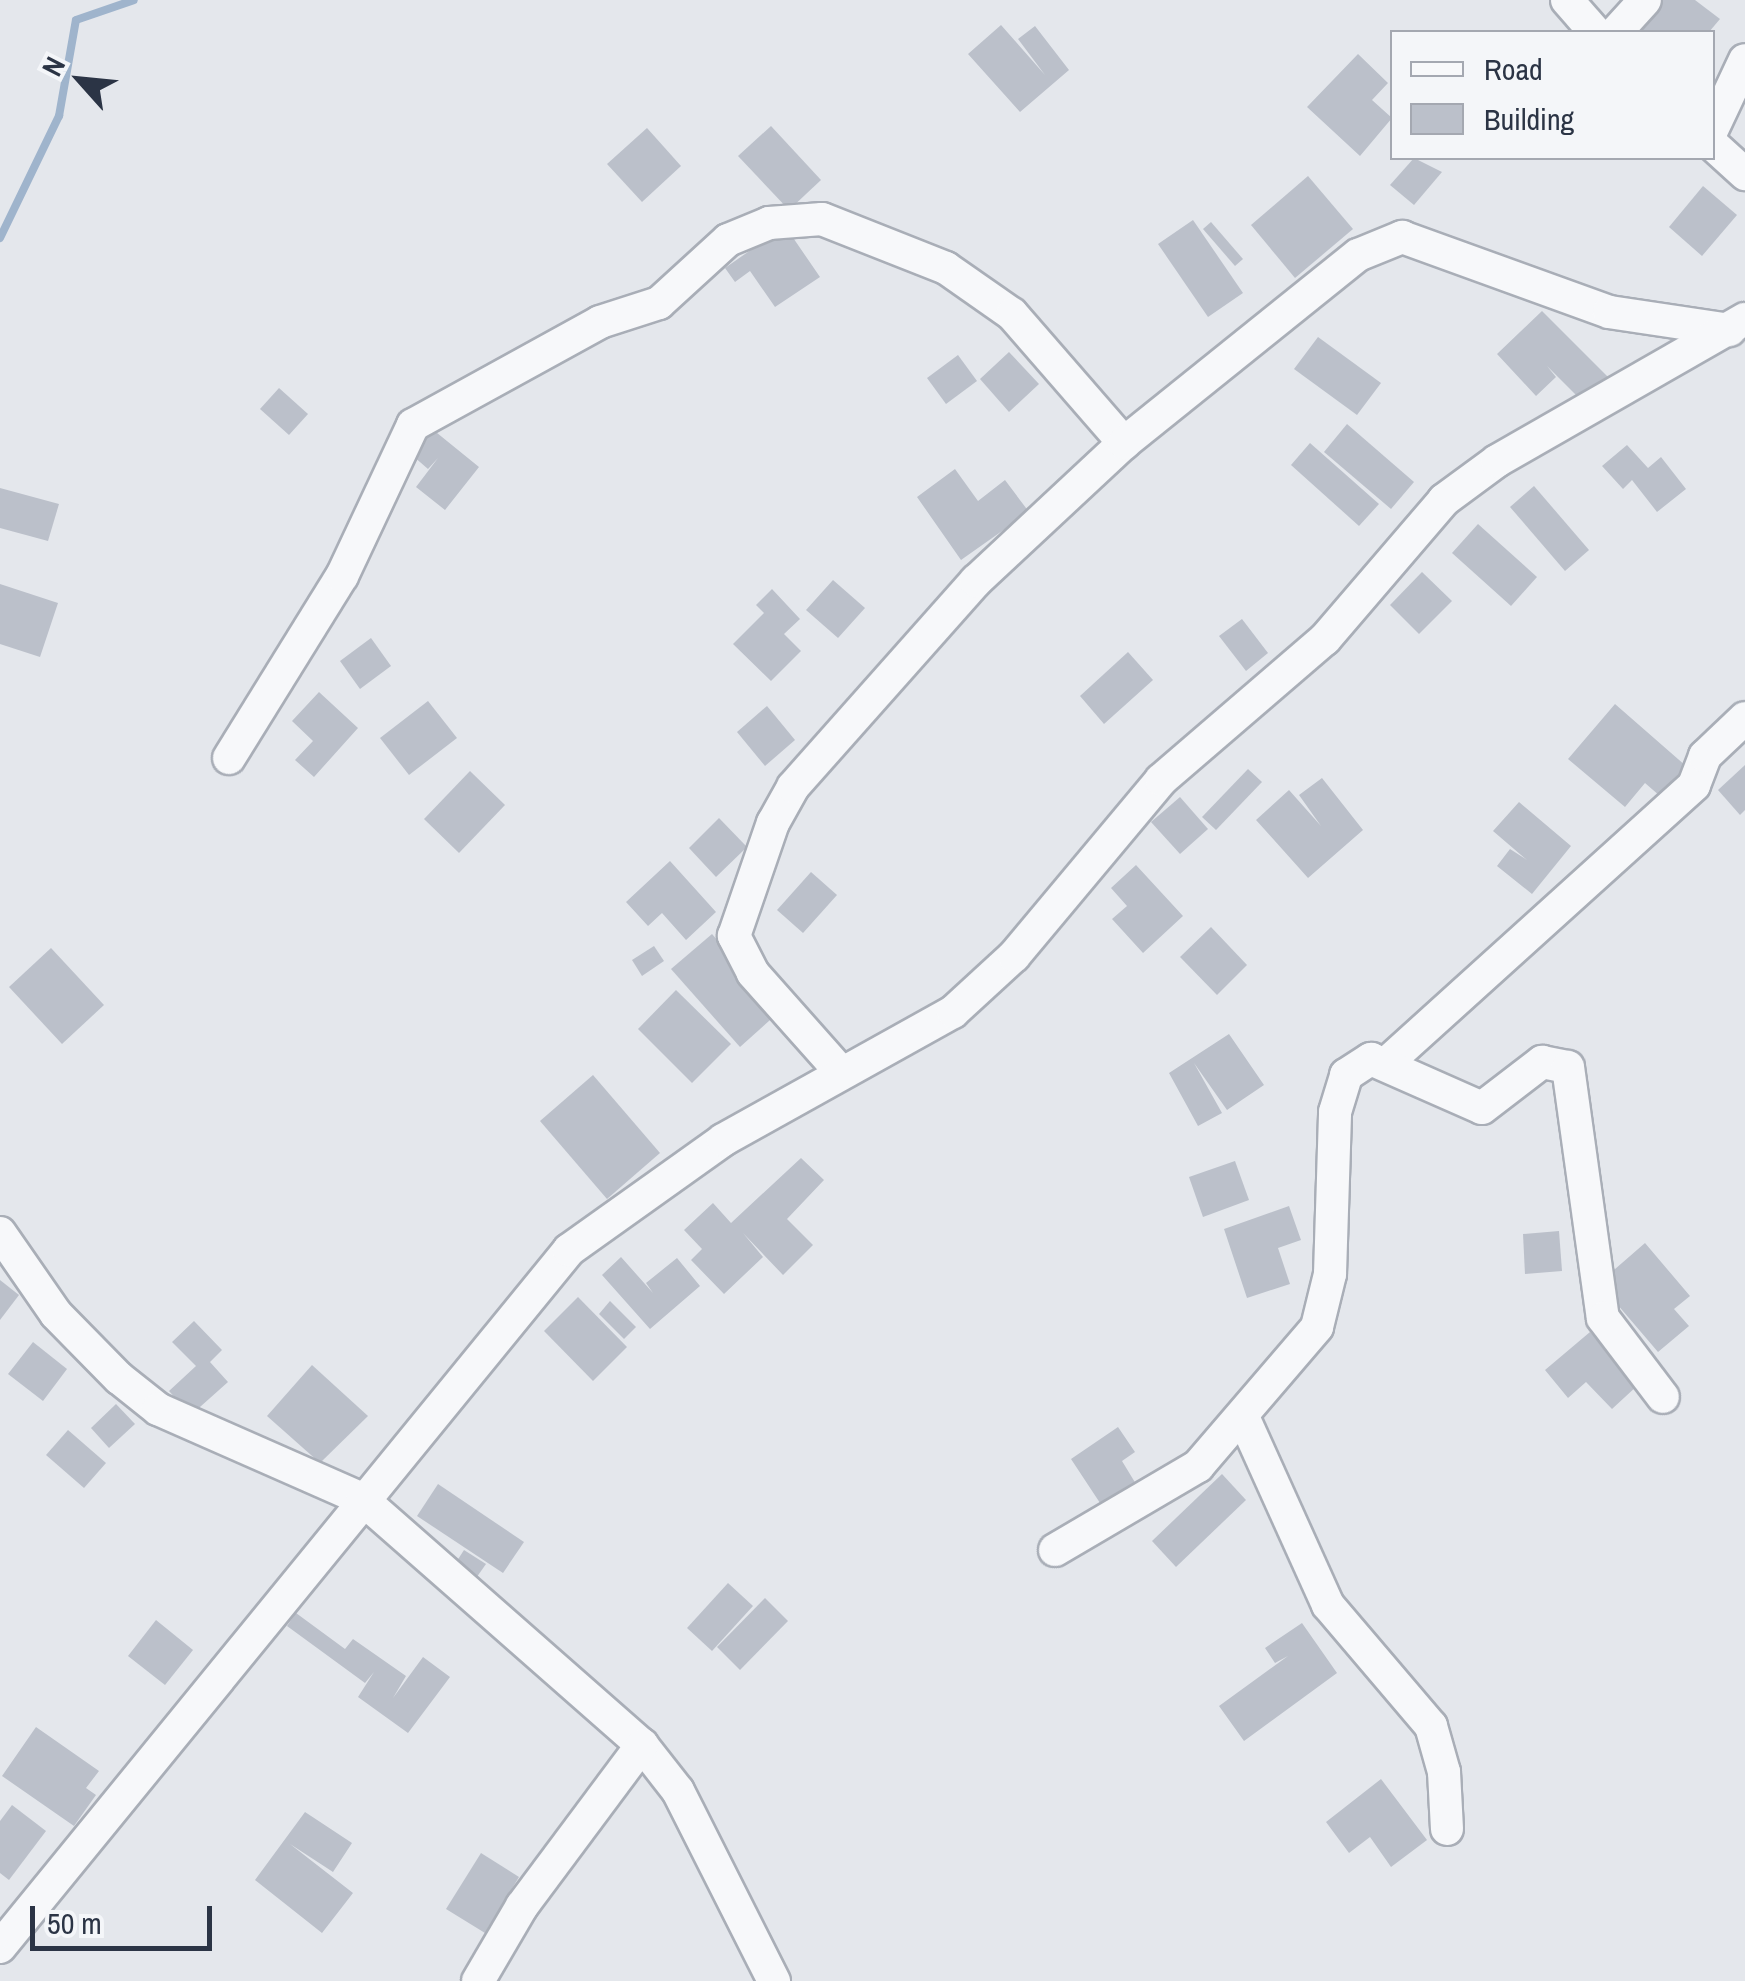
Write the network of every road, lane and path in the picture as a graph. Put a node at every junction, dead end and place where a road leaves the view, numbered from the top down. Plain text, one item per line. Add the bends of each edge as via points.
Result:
1 (1567, 0) edge
2 (1645, 0) edge
3 (1593, 30) edge
4 (1618, 30) edge
5 (1745, 60) edge
6 (1715, 124) edge
7 (1715, 147) edge
8 (1745, 174) edge
9 (1737, 325) edge
10 (1124, 443) junction
11 (1745, 718) edge
12 (229, 758) dead end
13 (1388, 1061) junction
14 (839, 1070) junction
15 (0, 1232) edge
16 (1663, 1397) dead end
17 (1244, 1420) junction
18 (362, 1498) junction
19 (1055, 1550) dead end
20 (642, 1745) junction
21 (1446, 1829) dead end
22 (0, 1947) edge
23 (478, 1981) edge
24 (774, 1981) edge

1 - 3 street
2 - 4 street
5 - 6 street
7 - 8 street
9 - 10 street via 1609,312 1402,237 1358,256
9 - 14 street via 1497,461 1444,500 1324,639 1161,780 982,988 907,1041
10 - 12 street via 1012,314 946,268 822,219 769,223 710,254 659,303 600,322 413,425 342,576
10 - 14 street via 976,581 793,787 773,822 734,936 752,973
11 - 13 street via 1705,756 1694,785
13 - 16 street via 1482,1108 1542,1062 1568,1067 1602,1318
13 - 17 street via 1356,1063 1339,1090 1327,1302 1317,1327
14 - 18 street via 723,1140 569,1250
15 - 18 street via 56,1314 158,1409
17 - 19 street via 1165,1489
17 - 21 street via 1328,1605 1431,1726 1444,1772
18 - 20 street
18 - 22 street
20 - 23 street via 522,1906
20 - 24 street via 678,1791

